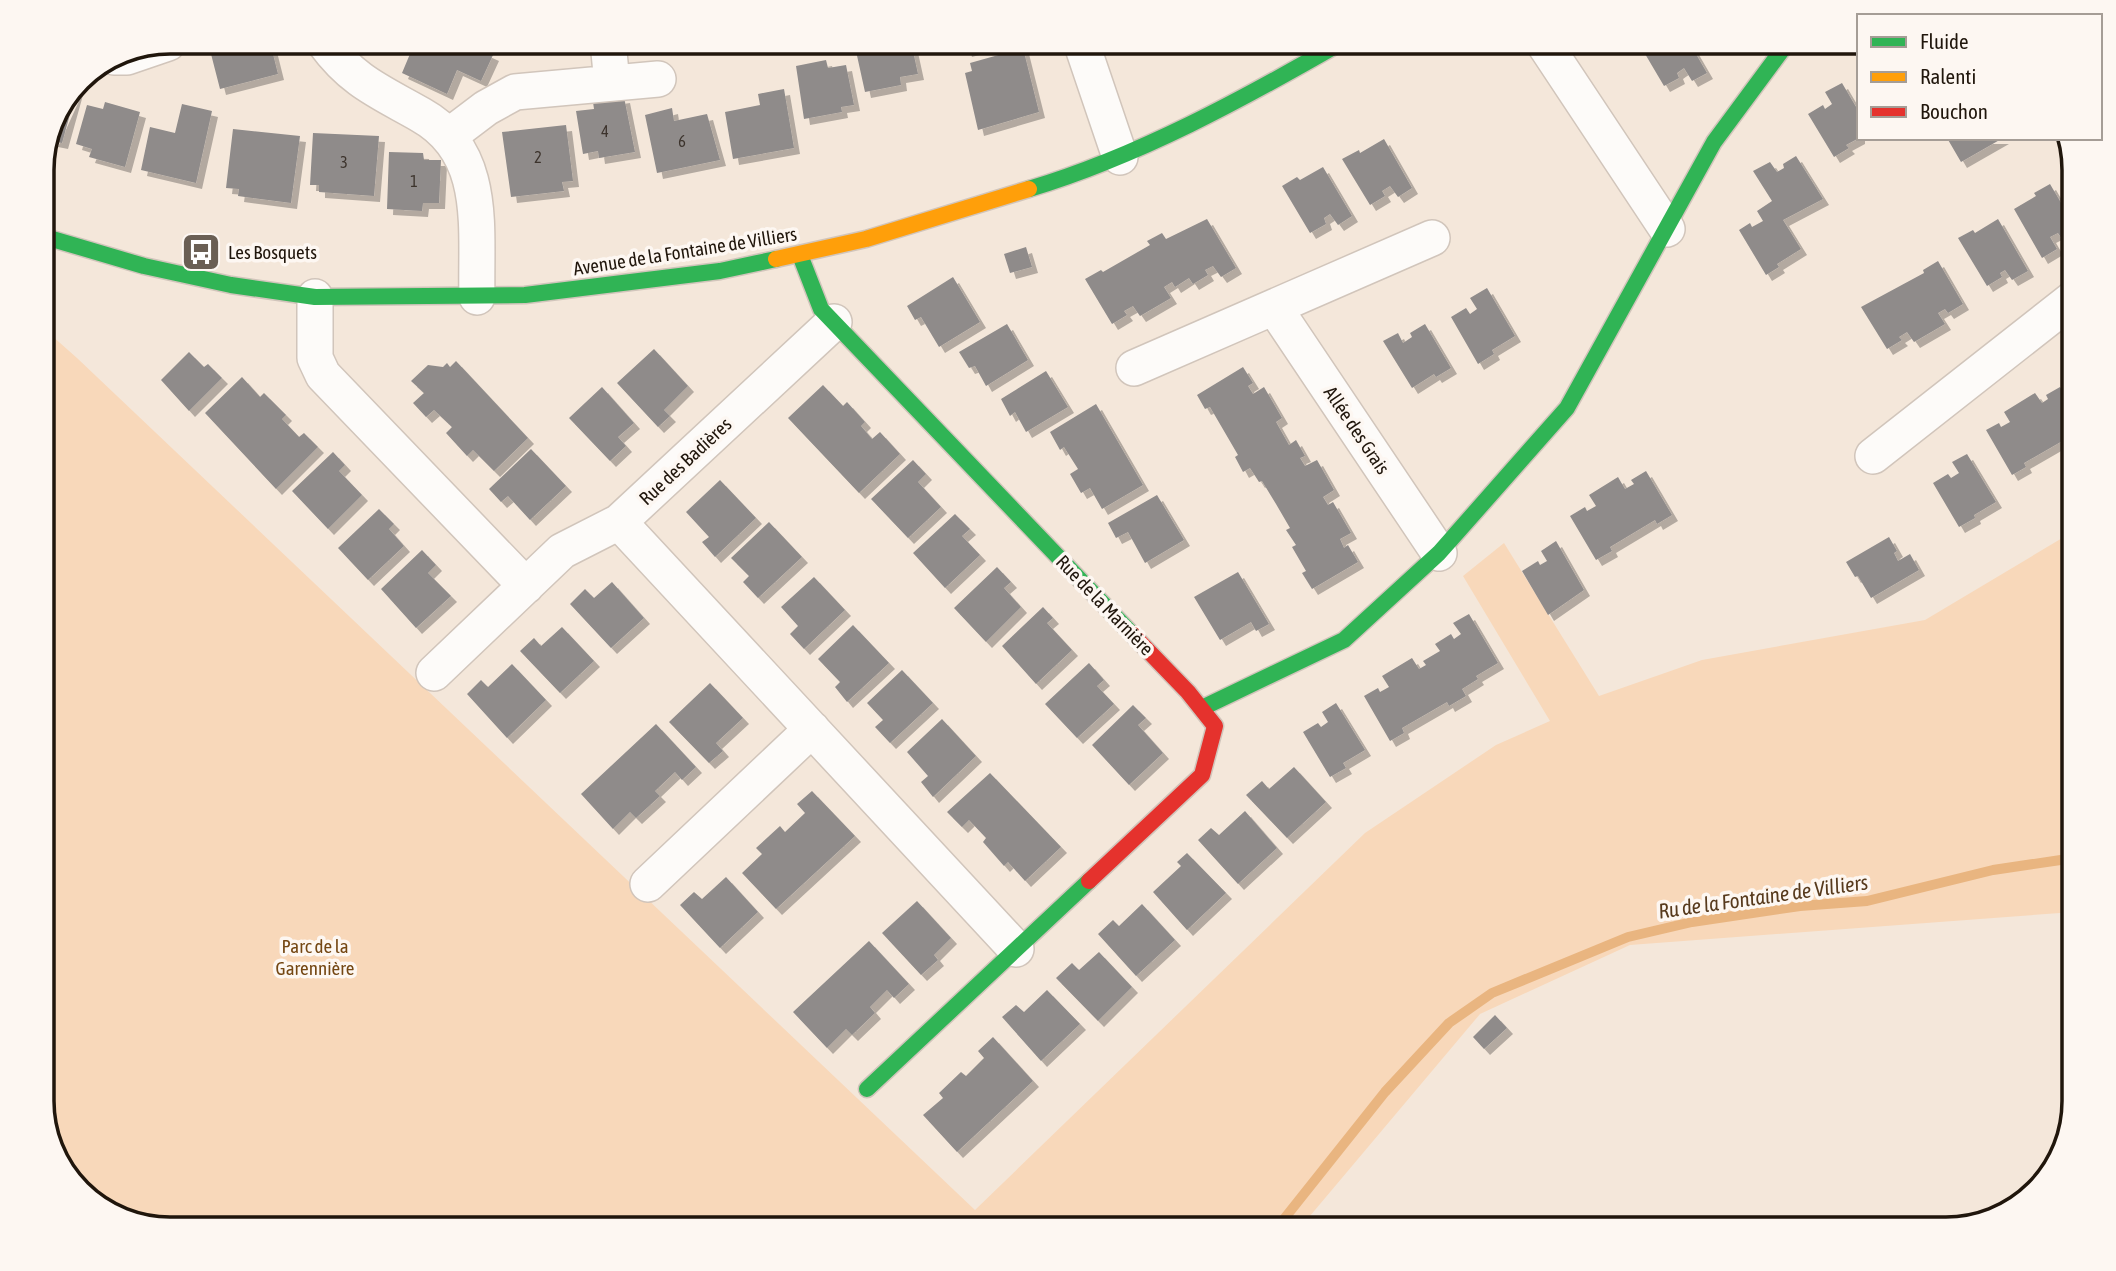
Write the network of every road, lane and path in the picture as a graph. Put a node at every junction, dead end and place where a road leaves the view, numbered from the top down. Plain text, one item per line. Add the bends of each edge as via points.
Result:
1 (335, 54) edge
2 (609, 54) edge
3 (1085, 54) edge
4 (1321, 54) edge
5 (1551, 54) edge
6 (1779, 54) edge
7 (658, 79) dead end
8 (612, 83) junction
9 (449, 136) junction
10 (1120, 157) junction
11 (1667, 229) junction
12 (1433, 237) dead end
13 (54, 240) edge
14 (800, 255) junction
15 (316, 297) junction
16 (477, 297) junction
17 (1274, 307) junction
18 (2062, 307) edge
19 (834, 322) junction
20 (1135, 368) dead end
21 (1873, 456) dead end
22 (619, 522) junction
23 (1439, 553) junction
24 (526, 586) junction
25 (434, 673) dead end
26 (1202, 708) junction
27 (811, 729) junction
28 (648, 884) dead end
29 (1016, 949) junction
30 (867, 1089) dead end

1 - 9 street via 353,75
2 - 8 street
3 - 10 street
4 - 10 street, Avenue de la Fontaine de Villiers
5 - 11 street
6 - 11 street via 1714,142
7 - 8 street
8 - 9 street via 515,92
9 - 16 street via 472,177
10 - 14 street, Avenue de la Fontaine de Villiers via 998,201
11 - 23 street via 1567,408
12 - 17 street
13 - 15 street, Avenue de la Fontaine de Villiers via 144,267
14 - 16 street, Avenue de la Fontaine de Villiers via 634,283
14 - 19 street, Rue de la Marnière via 821,309
15 - 16 street, Avenue de la Fontaine de Villiers
15 - 24 street via 314,359 323,376
17 - 20 street
17 - 23 street, Allée des Grais
18 - 21 street
19 - 22 street, Rue des Badières
19 - 26 street, Rue de la Marnière
22 - 24 street, Rue des Badières via 562,551
22 - 27 street
23 - 26 street via 1344,640
24 - 25 street, Rue des Badières
26 - 29 street, Rue de la Marnière via 1215,726 1202,775
27 - 28 street
27 - 29 street
29 - 30 street, Rue de la Marnière

